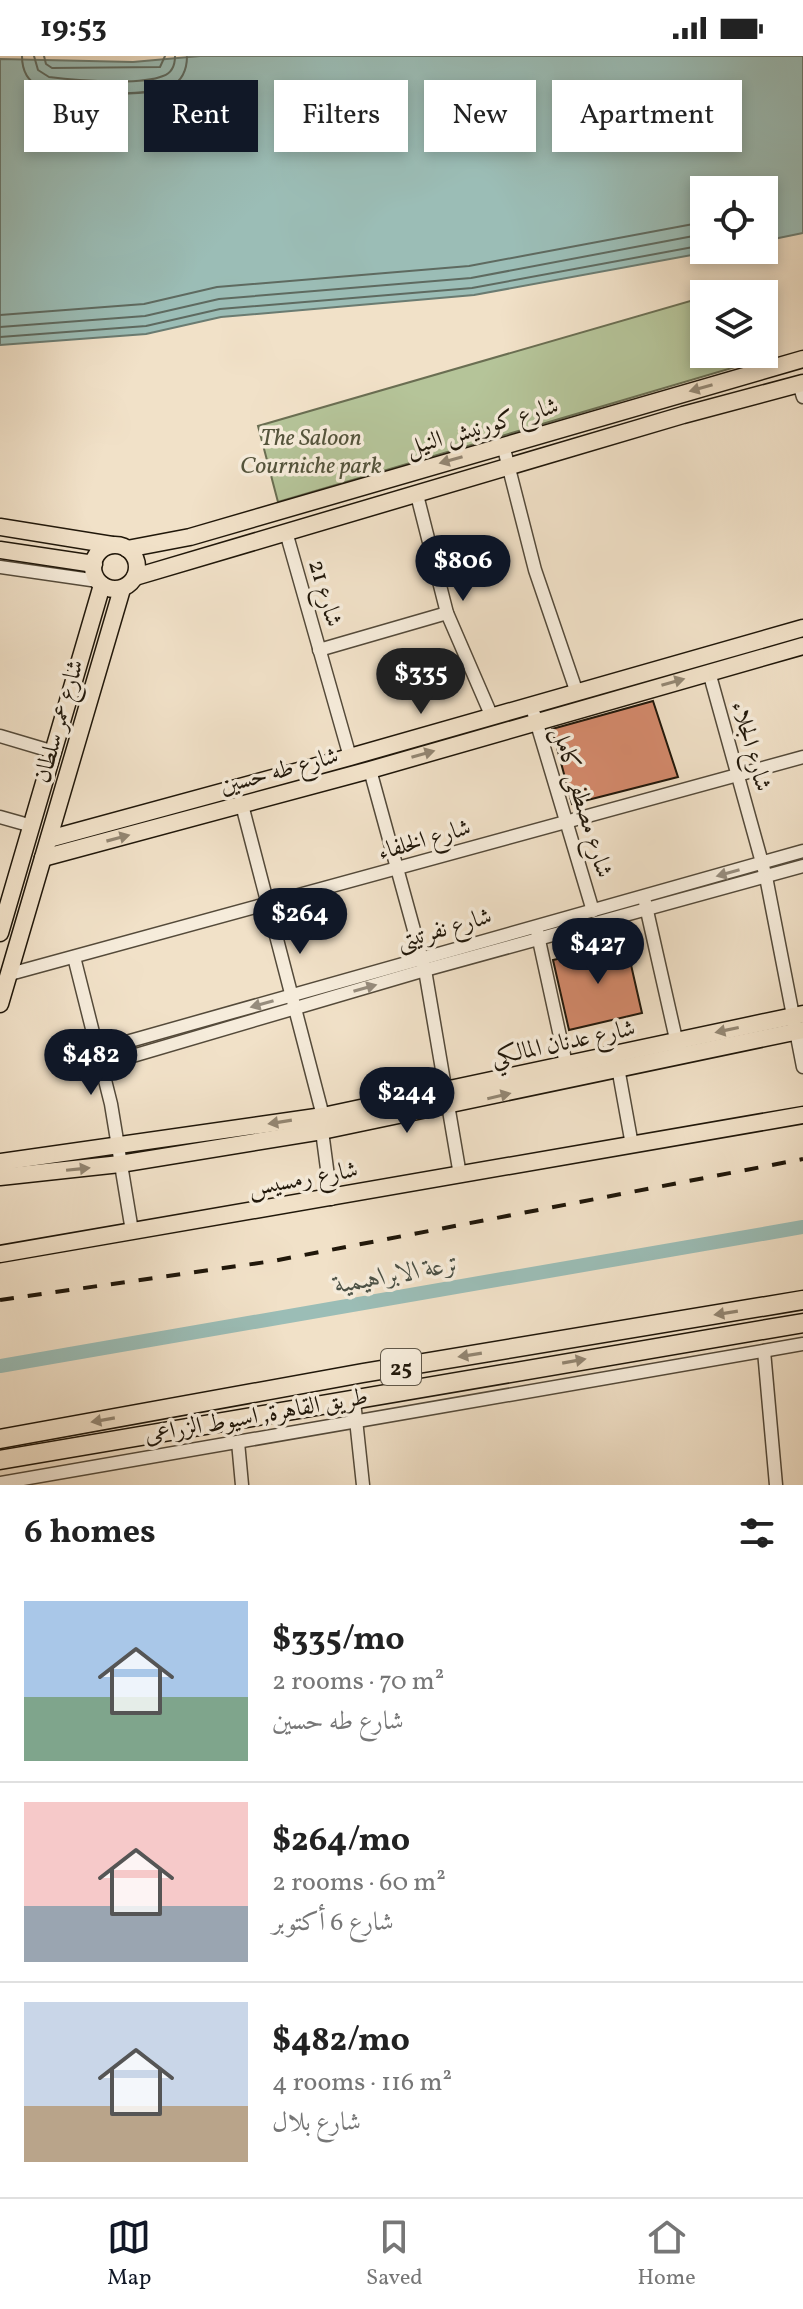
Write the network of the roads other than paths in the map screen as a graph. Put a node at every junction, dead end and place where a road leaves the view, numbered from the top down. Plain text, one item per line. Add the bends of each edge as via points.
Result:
1 (803, 359) edge
2 (802, 388) edge
3 (503, 445) junction
4 (509, 467) junction
5 (417, 495) junction
6 (0, 527) edge
7 (286, 532) junction
8 (121, 547) junction
9 (0, 550) edge
10 (94, 564) junction
11 (0, 567) edge
12 (100, 583) junction
13 (128, 583) junction
14 (447, 613) junction
15 (803, 628) edge
16 (803, 646) edge
17 (319, 650) junction
18 (709, 672) junction
19 (577, 693) junction
20 (534, 714) junction
21 (492, 717) junction
22 (0, 736) edge
23 (54, 752) junction
24 (350, 757) junction
25 (803, 757) edge
26 (370, 770) junction
27 (737, 774) junction
28 (242, 805) junction
29 (0, 817) edge
30 (566, 823) junction
31 (32, 826) junction
32 (49, 839) junction
33 (69, 842) junction
34 (803, 851) edge
35 (43, 858) junction
36 (762, 863) junction
37 (803, 866) edge
38 (399, 869) junction
39 (766, 877) junction
40 (646, 903) junction
41 (268, 906) junction
42 (593, 911) junction
43 (538, 932) junction
44 (0, 933) edge
45 (421, 956) junction
46 (74, 957) junction
47 (425, 970) junction
48 (10, 974) junction
49 (293, 1002) junction
50 (0, 1004) edge
51 (799, 1023) edge
52 (678, 1048) junction
53 (98, 1050) junction
54 (617, 1062) junction
55 (102, 1065) junction
56 (803, 1067) edge
57 (568, 1073) junction
58 (449, 1099) junction
59 (803, 1115) edge
60 (323, 1124) junction
61 (632, 1145) junction
62 (118, 1147) junction
63 (0, 1162) edge
64 (120, 1164) junction
65 (460, 1175) junction
66 (0, 1177) edge
67 (331, 1199) junction
68 (132, 1231) junction
69 (0, 1254) edge
70 (803, 1300) edge
71 (803, 1323) edge
72 (803, 1344) edge
73 (764, 1351) junction
74 (363, 1373) junction
75 (360, 1400) junction
76 (357, 1421) junction
77 (0, 1439) edge
78 (238, 1442) junction
79 (2, 1460) edge
80 (3, 1484) edge
81 (242, 1485) edge
82 (363, 1485) edge
83 (776, 1485) edge

1 -> 3 main road, شارع كورنيش النيل
2 - 4 main road, شارع كورنيش النيل
3 - 4 street
3 -> 8 main road, شارع كورنيش النيل via 190,537
4 - 5 main road, شارع كورنيش النيل
4 - 19 street via 535,570
5 - 7 main road, شارع كورنيش النيل
5 - 14 street
6 - 8 main road, شارع كورنيش النيل
7 - 13 main road, شارع كورنيش النيل
7 - 17 street, شارع 21
8 - 10 main road via 98,553
8 - 13 main road via 136,562
9 - 10 main road
10 - 12 main road
11 - 12 street
12 - 13 main road
12 - 23 main road, شارع عمر سلطان
13 - 32 main road, شارع عمر سلطان
14 - 17 street
14 - 21 street
15 - 19 main road, شارع طه حسين
16 - 18 main road, شارع طه حسين
17 - 24 street, شارع 21
20 -> 18 main road, شارع طه حسين
18 - 27 street, شارع الجلاء
19 - 20 main road, شارع طه حسين
20 - 21 main road, شارع طه حسين
26 -> 20 main road, شارع طه حسين
20 - 30 street, شارع مصطفى كامل
21 - 24 main road, شارع طه حسين
22 - 23 street
23 - 31 main road, شارع عمر سلطان
24 - 33 main road, شارع طه حسين
25 - 27 street, شارع الخلفاء
26 - 28 main road, شارع طه حسين
26 - 38 street
27 - 30 street, شارع الخلفاء
27 - 36 street, شارع الجلاء
33 -> 28 main road, شارع طه حسين
28 - 41 street
29 - 31 street
30 - 38 street, شارع الخلفاء
30 - 42 street, شارع مصطفى كامل
31 - 44 main road, شارع عمر سلطان
32 - 33 main road, شارع طه حسين
32 - 35 main road, شارع عمر سلطان
33 - 35 main road, شارع طه حسين
34 - 36 street, شارع نفرتيتى
35 - 48 main road, شارع عمر سلطان
36 - 39 street, شارع الجلاء
36 -> 40 street, شارع نفرتيتى
37 - 39 street, شارع نفرتيتى
38 - 41 street, شارع الخلفاء
38 - 45 street
39 - 40 street, شارع نفرتيتى
39 - 51 street, شارع الجلاء
40 - 42 street, شارع نفرتيتى
40 - 43 street, شارع نفرتيتى
40 - 52 street
41 - 46 street, شارع الخلفاء
41 - 49 street
42 - 43 street, شارع نفرتيتى
43 - 45 street, شارع نفرتيتى
43 - 47 street, شارع نفرتيتى
43 - 57 street
45 - 47 street
45 - 49 street, شارع نفرتيتى
46 - 48 street, شارع الخلفاء
46 - 53 street
49 -> 47 street, شارع نفرتيتى
47 - 58 street
48 - 50 main road, شارع عمر سلطان
49 -> 53 street, شارع نفرتيتى
49 - 55 street, شارع نفرتيتى
49 - 60 street
51 - 52 main road, شارع عدنان المالكي
51 - 56 street, شارع الجلاء
52 - 54 main road, شارع عدنان المالكي
53 - 55 street
54 - 57 main road, شارع عدنان المالكي
54 - 61 street
55 - 62 street
57 - 58 main road, شارع عدنان المالكي
58 - 60 main road, شارع عدنان المالكي
58 - 65 street
59 - 61 main road, شارع رمسيس
60 -> 62 main road, شارع عدنان المالكي
60 - 64 main road, شارع عدنان المالكي
60 - 67 street
61 - 65 main road, شارع رمسيس
62 - 63 main road, شارع عدنان المالكي
62 - 64 street
66 -> 64 main road, شارع عدنان المالكي
64 - 68 street
65 - 67 main road, شارع رمسيس
67 - 68 main road, شارع رمسيس
68 - 69 main road, شارع رمسيس
70 -> 74 highway, طريق القاهرة, اسيوط الزراعى / 25
75 -> 71 highway, طريق القاهرة, اسيوط الزراعى / 25
72 - 73 street, طريق القاهرة, اسيوط الزراعى
73 - 76 street, طريق القاهرة, اسيوط الزراعى
73 - 83 street
74 - 75 highway
74 -> 77 highway, طريق القاهرة, اسيوط الزراعى / 25
75 - 76 street
75 - 79 highway, طريق القاهرة, اسيوط الزراعى / 25
76 - 78 street, طريق القاهرة, اسيوط الزراعى
76 - 82 street
78 - 80 street, طريق القاهرة, اسيوط الزراعى
78 - 81 street
79 - 80 street

